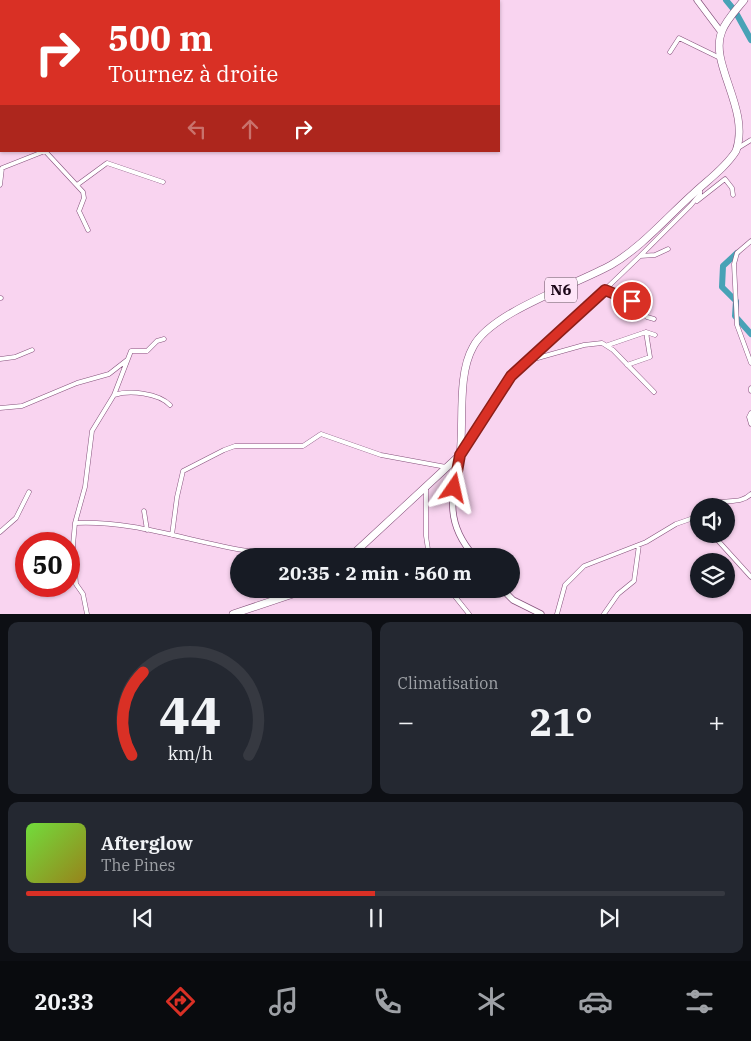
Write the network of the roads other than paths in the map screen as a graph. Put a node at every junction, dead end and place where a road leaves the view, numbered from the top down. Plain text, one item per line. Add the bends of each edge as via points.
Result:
1 (697, 0) edge
2 (744, 0) edge
3 (721, 32) junction
4 (670, 52) dead end
5 (724, 60) junction
6 (751, 140) edge
7 (738, 148) junction
8 (42, 152) edge
9 (46, 152) edge
10 (1, 166) edge
11 (163, 182) dead end
12 (0, 185) edge
13 (77, 185) junction
14 (700, 187) junction
15 (733, 195) dead end
16 (691, 205) junction
17 (88, 230) dead end
18 (751, 241) edge
19 (668, 249) dead end
20 (640, 256) junction
21 (605, 290) junction
22 (654, 319) dead end
23 (646, 332) junction
24 (655, 336) dead end
25 (164, 339) dead end
26 (608, 345) junction
27 (32, 350) dead end
28 (129, 358) junction
29 (0, 359) edge
30 (532, 359) junction
31 (751, 363) edge
32 (627, 365) junction
33 (654, 392) dead end
34 (114, 395) junction
35 (170, 405) dead end
36 (0, 408) edge
37 (751, 413) edge
38 (751, 424) edge
39 (460, 455) junction
40 (448, 467) junction
41 (426, 488) junction
42 (29, 492) dead end
43 (751, 494) edge
44 (735, 501) edge
45 (144, 511) dead end
46 (690, 520) edge
47 (75, 523) junction
48 (148, 530) junction
49 (0, 532) edge
50 (172, 535) junction
51 (720, 543) edge
52 (639, 545) junction
53 (238, 548) edge
54 (361, 548) edge
55 (428, 548) edge
56 (468, 548) edge
57 (751, 577) edge
58 (281, 598) edge
59 (457, 598) edge
60 (511, 598) edge
61 (87, 614) edge
62 (234, 614) edge
63 (469, 614) edge
64 (541, 614) edge
65 (557, 614) edge
66 (604, 614) edge

1 - 3 main road
2 - 3 highway
3 - 5 highway
4 - 5 street via 679,38
5 - 7 highway via 743,114 743,134
6 - 7 street
7 - 14 highway, N6
8 - 10 street
9 - 13 street
10 - 12 street
11 - 13 street via 107,163
13 - 17 street via 84,194 79,210
14 - 16 street via 700,194
14 - 39 highway, N6 via 618,260 502,319 479,337 465,369
15 - 16 street via 725,179
16 - 20 street
18 - 31 street via 738,252 734,264 736,325
19 - 20 street
20 - 21 street
21 - 22 street via 632,301 642,308 647,317
21 - 30 street
23 - 24 street
23 - 26 street
23 - 32 street via 650,357
25 - 28 street via 147,351 131,351
26 - 30 street via 592,343
26 - 32 street
27 - 29 street
28 - 34 street
28 - 36 street via 109,374 77,383 22,406
30 - 39 street via 511,376
32 - 33 street
34 - 35 street via 135,393 161,399
34 - 47 street via 92,431
37 - 38 street
39 - 40 highway
39 - 56 main road via 452,510 459,535
40 - 41 highway
40 - 50 street via 381,455 321,434 303,446 235,446 183,471
41 - 54 highway
41 - 55 street
42 - 49 street via 16,518
43 - 44 street
45 - 48 street
46 - 52 street via 676,524
47 - 48 street via 95,522
47 - 61 street via 76,584 83,594
48 - 50 street
50 - 53 street
51 - 57 street
52 - 65 street via 599,558 578,571 565,585
52 - 66 street via 634,581 618,594
58 - 62 highway
59 - 63 street
60 - 64 main road

